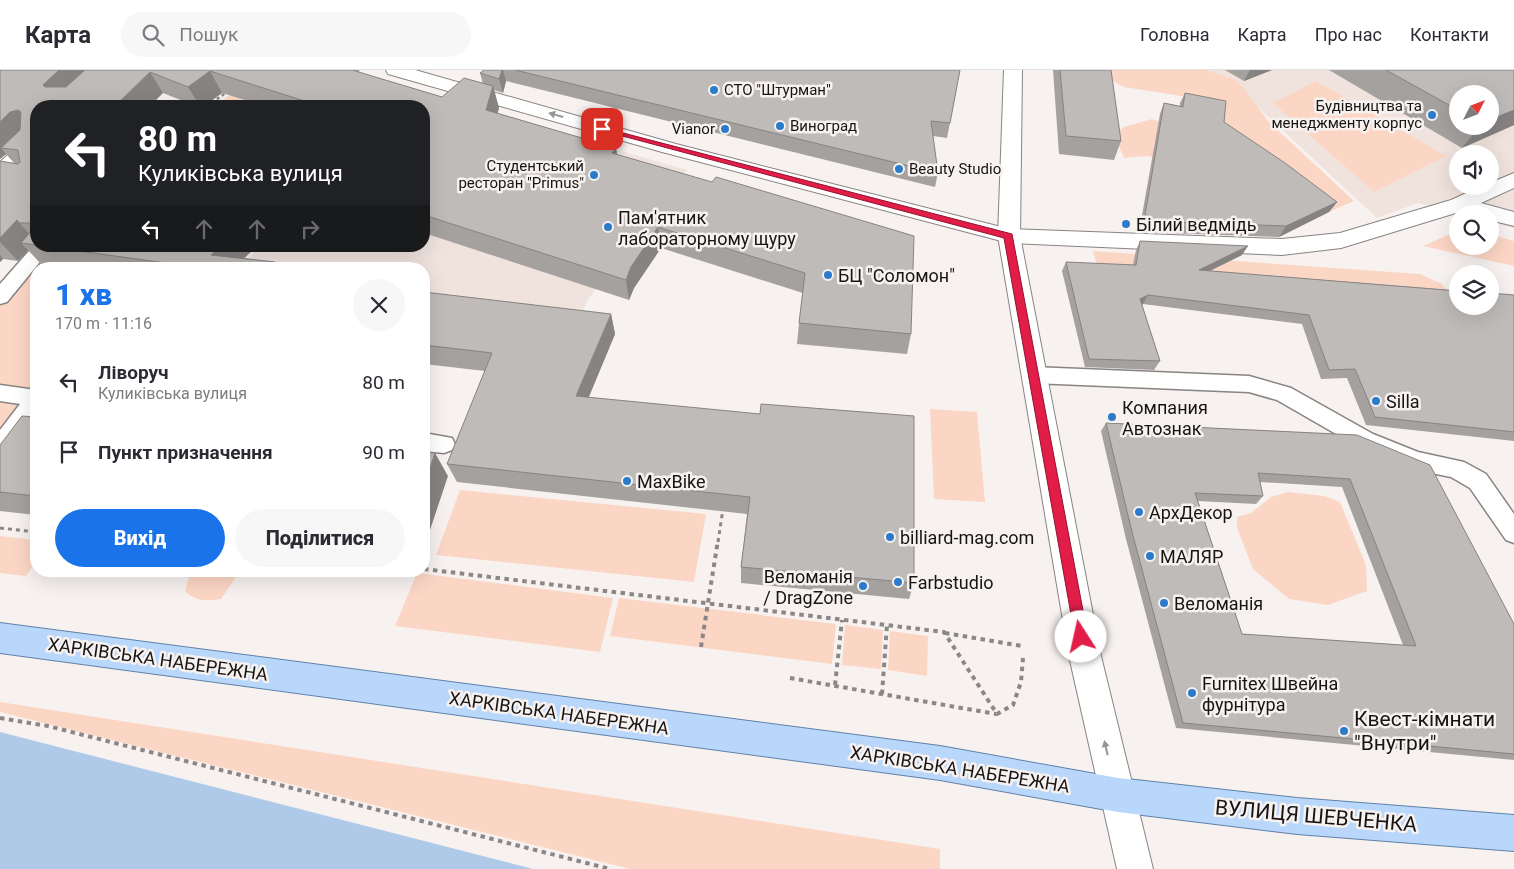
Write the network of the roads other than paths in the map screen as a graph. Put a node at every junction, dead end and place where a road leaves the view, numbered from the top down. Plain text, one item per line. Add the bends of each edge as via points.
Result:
1 (395, 70) edge
2 (1013, 70) edge
3 (30, 146) edge
4 (6, 174) edge
5 (1514, 180) edge
6 (1459, 205) edge
7 (1449, 208) edge
8 (1499, 215) edge
9 (1514, 219) edge
10 (1009, 236) junction
11 (39, 252) edge
12 (30, 262) edge
13 (30, 262) edge
14 (0, 297) edge
15 (1033, 374) junction
16 (0, 393) edge
17 (30, 398) edge
18 (30, 407) edge
19 (0, 446) edge
20 (1514, 533) edge
21 (0, 638) edge
22 (1118, 795) junction
23 (1514, 834) edge
24 (1135, 869) edge

10 -> 1 street via 669,148
2 - 10 street
3 - 4 street
5 - 6 street
7 - 10 street via 1341,240 1282,246
8 - 9 street
10 - 15 street
11 - 12 lane
13 - 14 lane
15 - 20 lane via 1249,384 1284,394 1365,440 1416,461 1456,469 1478,481
22 -> 15 street via 1085,656
16 - 17 lane
18 - 19 lane
21 - 22 main road, ХАРКІВСЬКА НАБЕРЕЖНА via 940,763
22 - 23 main road, ВУЛИЦЯ ШЕВЧЕНКА via 1297,816
22 - 24 street

